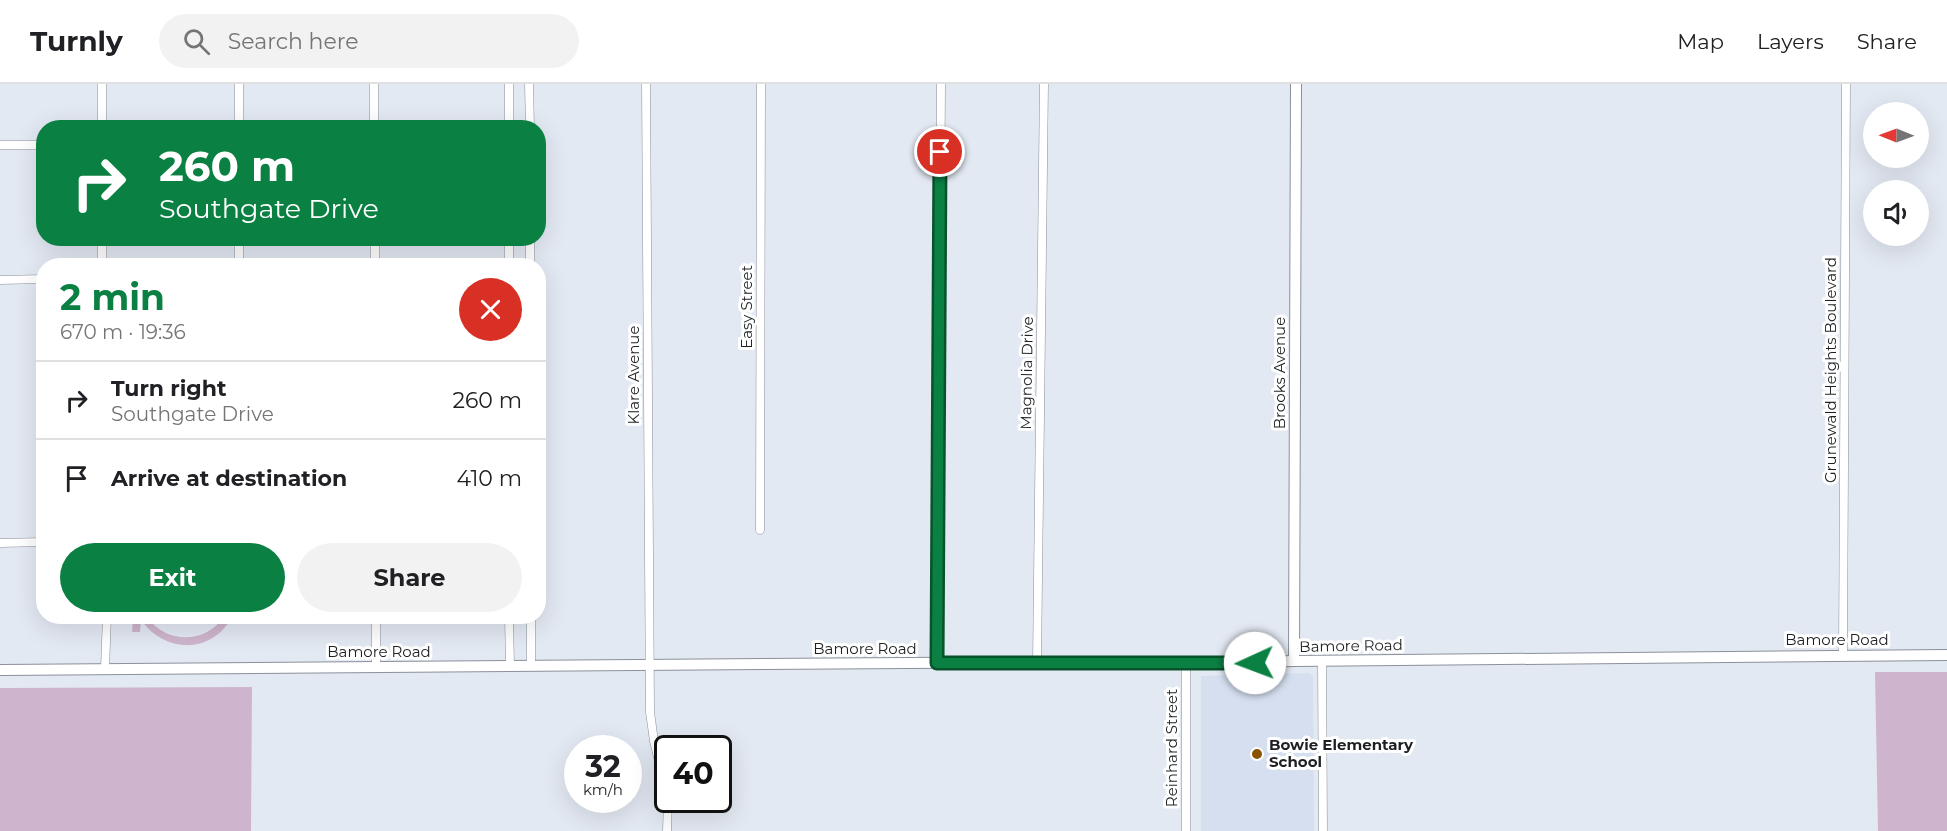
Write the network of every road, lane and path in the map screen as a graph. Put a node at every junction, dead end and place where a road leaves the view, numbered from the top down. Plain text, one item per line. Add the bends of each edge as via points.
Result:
1 (102, 84) edge
2 (238, 84) edge
3 (374, 84) edge
4 (509, 84) edge
5 (529, 84) edge
6 (646, 84) edge
7 (761, 84) edge
8 (941, 84) edge
9 (1044, 84) edge
10 (1296, 84) edge
11 (1846, 84) edge
12 (102, 120) edge
13 (239, 120) edge
14 (374, 120) edge
15 (509, 120) edge
16 (530, 120) edge
17 (0, 145) edge
18 (36, 145) edge
19 (36, 279) edge
20 (0, 280) edge
21 (760, 530) dead end
22 (36, 542) edge
23 (0, 543) edge
24 (107, 624) edge
25 (376, 624) edge
26 (509, 624) edge
27 (531, 624) edge
28 (1947, 655) edge
29 (1843, 656) junction
30 (1294, 661) junction
31 (1322, 661) junction
32 (1037, 662) junction
33 (937, 663) junction
34 (1186, 664) junction
35 (531, 666) junction
36 (649, 666) junction
37 (376, 667) junction
38 (510, 667) junction
39 (105, 669) junction
40 (0, 670) edge
41 (654, 741) edge
42 (668, 813) edge
43 (667, 831) edge
44 (1186, 831) edge
45 (1323, 831) edge

1 - 12 street
2 - 13 street
3 - 14 street
4 - 15 street
5 - 16 street
6 - 36 street, Klare Avenue
7 - 21 street, Easy Street
8 - 33 street
9 - 32 street, Magnolia Drive
10 - 30 street, Brooks Avenue
11 - 29 street, Grunewald Heights Boulevard
17 - 18 street
19 - 20 street
22 - 23 street
24 - 39 street
25 - 37 street
26 - 38 street
27 - 35 street
28 - 29 street, Bamore Road
29 - 31 street, Bamore Road
30 - 31 street, Bamore Road
30 - 34 street, Bamore Road
31 - 45 street
32 - 33 street, Bamore Road
32 - 34 street, Bamore Road
33 - 36 street, Bamore Road
34 - 44 street, Reinhard Street
35 - 36 street, Bamore Road
35 - 38 street, Bamore Road
36 - 41 street, Klare Avenue
37 - 38 street, Bamore Road
37 - 39 street, Bamore Road
39 - 40 street, Bamore Road
42 - 43 street, Klare Avenue

